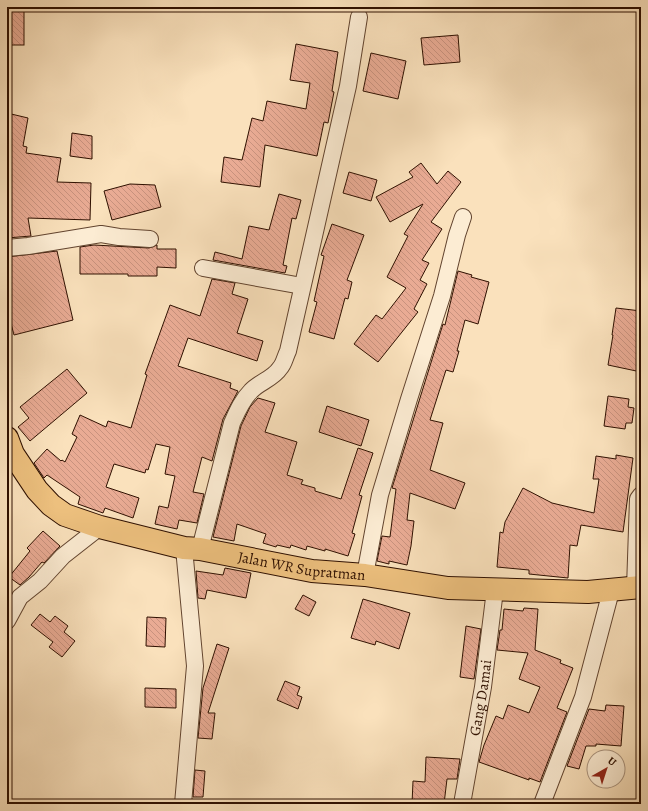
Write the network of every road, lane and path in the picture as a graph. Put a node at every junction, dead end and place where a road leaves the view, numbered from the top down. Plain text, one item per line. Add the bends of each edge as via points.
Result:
1 (359, 17) dead end
2 (463, 217) dead end
3 (150, 239) dead end
4 (7, 248) edge
5 (203, 268) dead end
6 (302, 286) junction
7 (7, 438) edge
8 (641, 495) edge
9 (100, 527) junction
10 (192, 548) junction
11 (365, 575) junction
12 (638, 587) edge
13 (495, 590) junction
14 (611, 591) junction
15 (14, 594) edge
16 (7, 621) edge
17 (183, 804) edge
18 (462, 804) edge
19 (542, 804) edge

1 - 6 street via 348,86
2 - 11 street via 442,296 380,495
3 - 4 street via 101,234
5 - 6 street
6 - 10 street via 288,351 280,368 251,391 232,423
7 - 9 highway, Jalan WR Supratman via 13,454 37,490 51,505 65,515
8 - 12 street via 638,499
9 - 10 highway, Jalan WR Supratman
9 - 15 street via 63,556 40,581
10 - 11 highway, Jalan WR Supratman via 312,571
10 - 17 street via 195,666
11 - 13 highway, Jalan WR Supratman via 448,588
12 - 14 highway, Jalan WR Supratman
13 - 14 highway, Jalan WR Supratman
13 - 18 street, Gang Damai via 483,687
14 - 19 street via 583,697
15 - 16 street

